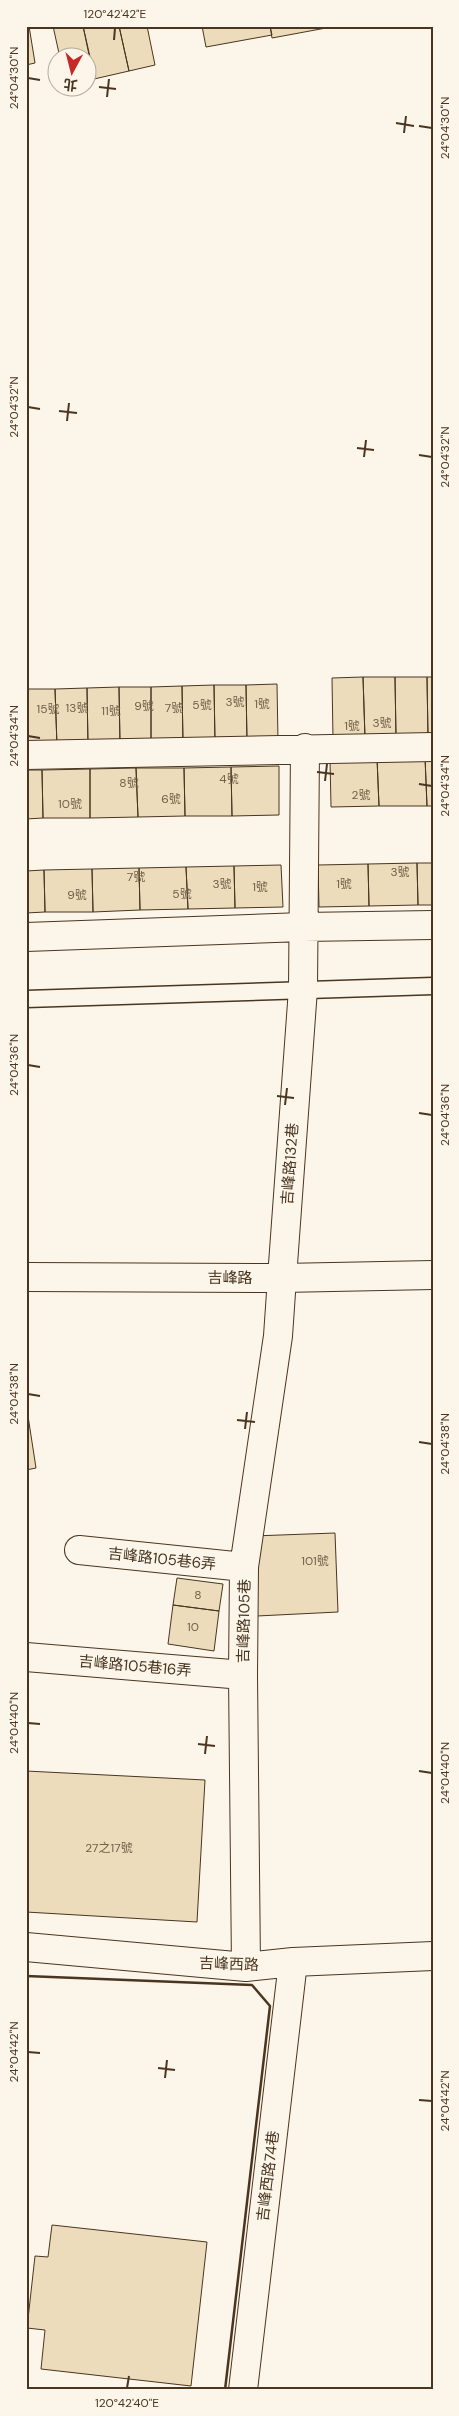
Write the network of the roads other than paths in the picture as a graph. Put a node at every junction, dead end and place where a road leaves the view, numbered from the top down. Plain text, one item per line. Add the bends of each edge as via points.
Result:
1 (305, 748) junction
2 (433, 748) edge
3 (26, 755) edge
4 (433, 924) edge
5 (303, 927) junction
6 (26, 937) edge
7 (433, 986) edge
8 (303, 990) junction
9 (26, 999) edge
10 (433, 1275) edge
11 (26, 1278) edge
12 (282, 1278) junction
13 (79, 1550) dead end
14 (244, 1567) junction
15 (26, 1658) edge
16 (243, 1675) junction
17 (26, 1946) edge
18 (433, 1956) edge
19 (293, 1962) junction
20 (246, 1967) junction
21 (243, 2390) edge

1 - 2 street
1 - 3 street
1 - 5 street, 吉峰路132巷
4 - 5 street
5 - 6 street
5 - 8 street, 吉峰路132巷
7 - 8 lane
8 - 9 lane
8 - 12 street, 吉峰路132巷
10 - 12 street, 吉峰路
11 - 12 street, 吉峰路
12 - 14 street, 吉峰路105巷 via 278,1336
13 - 14 street, 吉峰路105巷6弄
14 - 16 street, 吉峰路105巷
15 - 16 street, 吉峰路105巷16弄
16 - 20 street, 吉峰路105巷
17 - 20 street, 吉峰西路
18 - 19 street, 吉峰西路
19 - 20 street, 吉峰西路
19 - 21 street, 吉峰西路74巷

